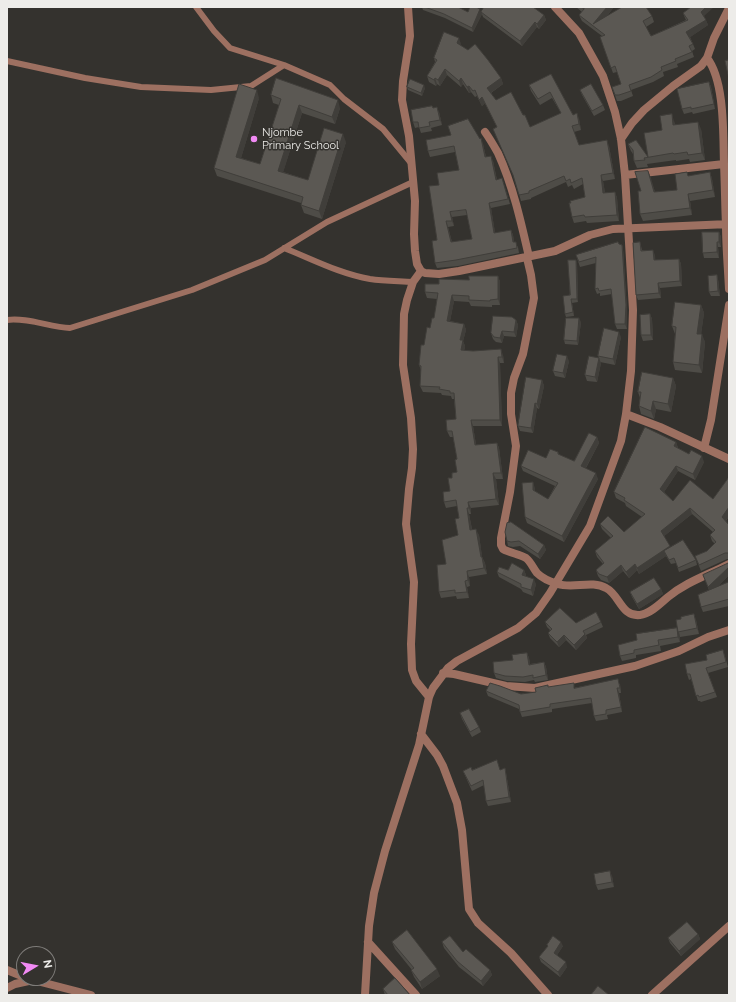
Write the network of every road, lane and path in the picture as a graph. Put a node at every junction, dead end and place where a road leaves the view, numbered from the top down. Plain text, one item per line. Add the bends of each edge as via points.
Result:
1 (196, 7) edge
2 (408, 7) edge
3 (555, 7) edge
4 (729, 8) edge
5 (706, 58) junction
6 (7, 61) edge
7 (284, 65) junction
8 (485, 132) dead end
9 (620, 140) junction
10 (411, 163) junction
11 (724, 164) junction
12 (625, 175) junction
13 (413, 182) junction
14 (727, 224) edge
15 (628, 228) junction
16 (284, 248) junction
17 (528, 257) junction
18 (421, 271) junction
19 (413, 282) junction
20 (729, 289) edge
21 (729, 305) edge
22 (7, 320) edge
23 (626, 414) junction
24 (704, 448) junction
25 (729, 459) edge
26 (729, 564) edge
27 (556, 584) junction
28 (729, 630) edge
29 (443, 673) junction
30 (429, 697) junction
31 (421, 734) junction
32 (729, 926) edge
33 (368, 942) junction
34 (56, 986) edge
35 (91, 995) edge
36 (365, 995) edge
37 (416, 995) edge
38 (548, 995) edge
39 (652, 995) edge

1 - 7 lane via 230,48
2 - 10 street via 410,36 402,100
3 - 9 street via 579,33 603,76 615,112
4 - 5 street
5 - 9 street via 701,66 644,110
5 - 11 street via 712,65 720,94
6 - 7 lane via 140,87 211,90 251,86
7 - 10 lane via 330,85 383,129
8 - 17 street via 498,153 505,172 519,213
9 - 12 street
10 - 13 street
11 - 12 street
11 - 14 street
12 - 15 street
13 - 16 lane via 327,222
13 - 18 street via 415,251
14 - 15 street
14 - 20 street
15 - 17 street via 604,231 555,251
15 - 23 street via 632,310 631,371
16 - 19 lane via 355,275
16 - 22 lane via 265,260 192,290 70,328
17 - 18 street via 439,274
17 - 27 street via 534,298 523,354 511,393 516,446 501,545 505,551 526,558 537,573
18 - 19 street
19 - 30 street via 404,314 403,344 413,449 406,524 414,582 412,670 416,681
21 - 24 street via 712,420
23 - 24 street
23 - 27 street via 621,441 590,526
24 - 25 street
26 - 27 street via 683,586 641,615 630,614 605,587
27 - 29 street via 528,621 457,661
28 - 29 street via 635,666 535,688 506,686
29 - 30 street
30 - 31 street
31 - 33 street via 383,858 374,894
31 - 38 street via 440,761 457,802 463,836 469,909 478,923 510,953
32 - 39 street
33 - 36 street
33 - 37 street
34 - 35 street

